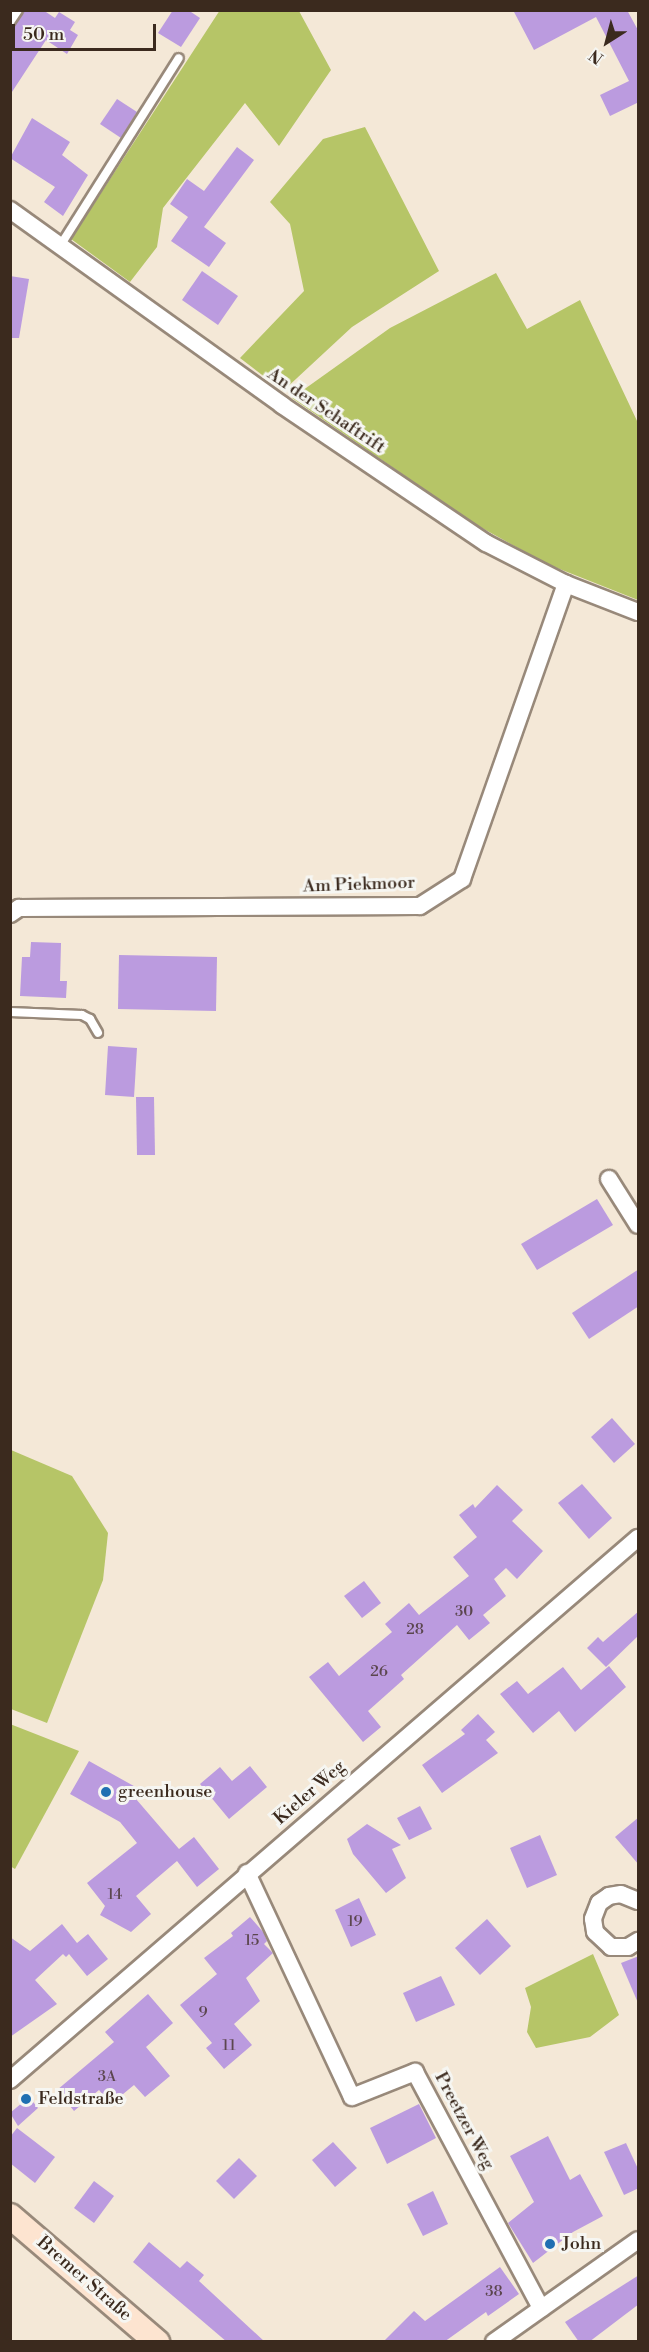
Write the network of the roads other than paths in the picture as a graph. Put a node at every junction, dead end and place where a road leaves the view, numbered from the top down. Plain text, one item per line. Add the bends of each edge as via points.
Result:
1 (18, 10) edge
2 (10, 22) edge
3 (179, 58) dead end
4 (10, 210) edge
5 (60, 246) junction
6 (566, 584) junction
7 (639, 612) edge
8 (10, 914) edge
9 (10, 1012) edge
10 (99, 1033) dead end
11 (609, 1179) dead end
12 (639, 1225) edge
13 (639, 1538) edge
14 (247, 1873) junction
15 (638, 1899) edge
16 (639, 1941) edge
17 (10, 2080) edge
18 (10, 2217) edge
19 (639, 2240) edge
20 (541, 2308) junction
21 (157, 2342) edge
22 (494, 2342) edge

1 - 2 lane
3 - 5 lane
4 - 5 street, An der Schaftrift
5 - 6 street, An der Schaftrift via 282,405 486,543
6 - 7 street, An der Schaftrift
6 - 8 street, Am Piekmoor via 462,879 420,906 20,908
9 - 10 lane via 82,1016 90,1019
11 - 12 street
13 - 14 street, Kieler Weg
14 - 17 street, Kieler Weg
14 - 20 street, Preetzer Weg via 352,2097 415,2072
15 - 16 street via 621,1894 609,1896 599,1903 592,1919 595,1932 611,1947 628,1947
18 - 21 main road, Bremer Straße
19 - 20 street
20 - 22 street

